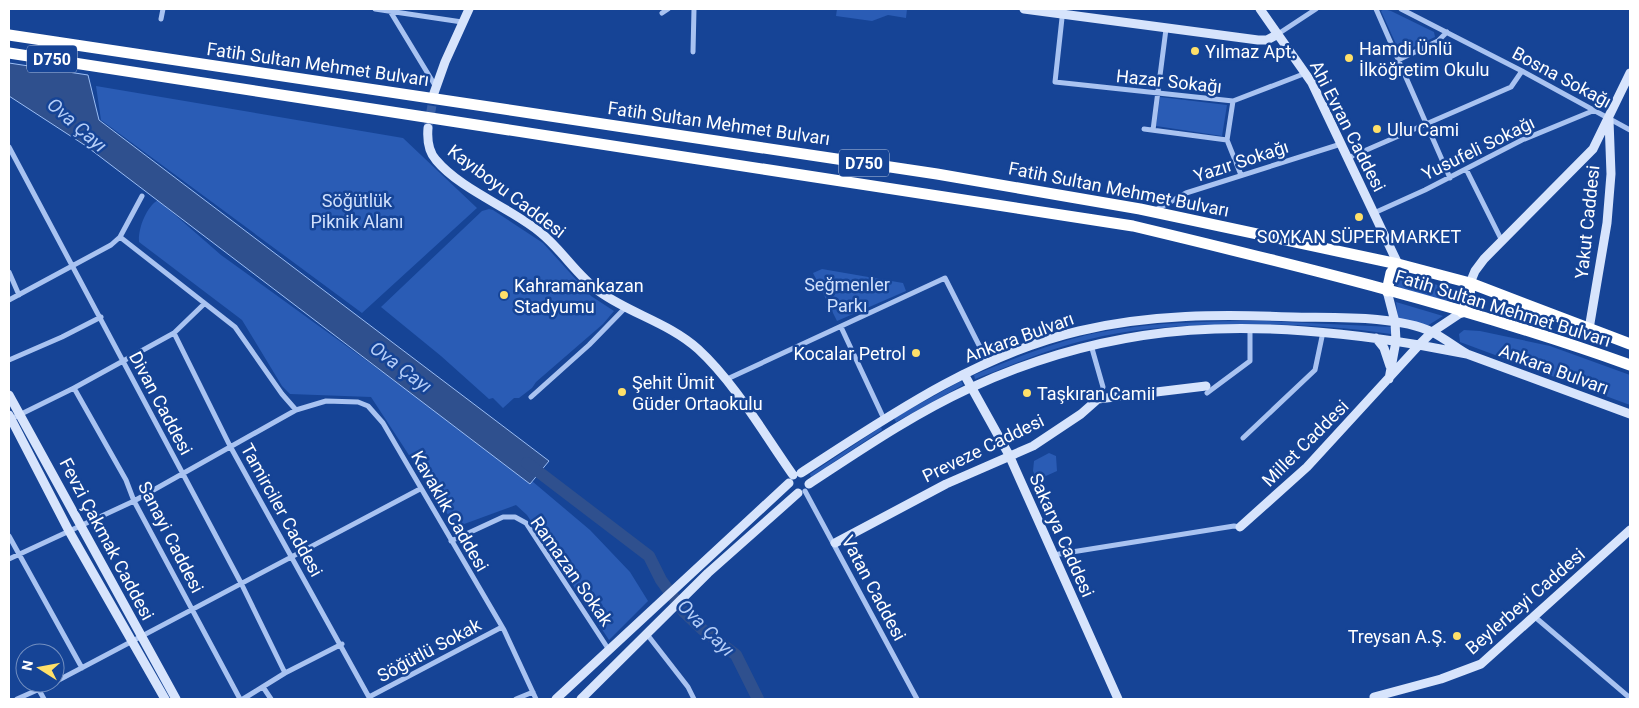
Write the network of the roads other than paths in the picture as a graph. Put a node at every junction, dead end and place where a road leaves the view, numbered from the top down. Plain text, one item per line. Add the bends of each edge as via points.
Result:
1 (163, 9) edge
2 (375, 9) edge
3 (469, 9) edge
4 (668, 9) edge
5 (694, 9) edge
6 (1024, 9) edge
7 (1260, 9) edge
8 (1316, 9) edge
9 (1376, 9) edge
10 (1400, 9) edge
11 (390, 11) junction
12 (1062, 12) edge
13 (662, 13) dead end
14 (161, 19) dead end
15 (462, 22) junction
16 (1166, 29) junction
17 (1447, 32) junction
18 (1278, 34) junction
19 (9, 35) edge
20 (693, 52) dead end
21 (9, 53) edge
22 (1398, 60) junction
23 (1522, 71) junction
24 (1630, 73) edge
25 (1306, 74) junction
26 (435, 90) joint
27 (1158, 94) junction
28 (1233, 101) junction
29 (1595, 110) junction
30 (1609, 118) junction
31 (1426, 123) junction
32 (428, 128) tunnel mouth
33 (1144, 128) dead end
34 (1153, 130) junction
35 (1630, 130) edge
36 (1227, 140) junction
37 (1341, 144) junction
38 (9, 147) edge
39 (1348, 158) junction
40 (1466, 169) junction
41 (1241, 176) junction
42 (1450, 178) junction
43 (142, 196) dead end
44 (1153, 212) junction
45 (1374, 213) junction
46 (120, 237) junction
47 (1502, 241) junction
48 (1398, 264) junction
49 (74, 267) junction
50 (9, 272) edge
51 (1470, 283) junction
52 (1387, 291) junction
53 (19, 295) junction
54 (9, 300) edge
55 (204, 304) junction
56 (626, 306) junction
57 (1462, 312) junction
58 (101, 317) junction
59 (1395, 322) junction
60 (840, 327) junction
61 (1250, 328) junction
62 (1589, 329) junction
63 (1323, 332) junction
64 (1432, 332) junction
65 (174, 333) junction
66 (1376, 338) junction
67 (1396, 341) junction
68 (1630, 344) edge
69 (1091, 345) junction
70 (1419, 345) junction
71 (1467, 354) junction
72 (9, 360) edge
73 (124, 362) junction
74 (988, 364) junction
75 (1630, 365) edge
76 (1391, 368) junction
77 (964, 374) junction
78 (726, 380) junction
79 (1389, 380) junction
80 (74, 388) junction
81 (970, 388) junction
82 (1207, 389) joint
83 (9, 395) edge
84 (531, 397) dead end
85 (1098, 399) junction
86 (296, 410) junction
87 (1630, 414) edge
88 (20, 415) junction
89 (10, 418) edge
90 (884, 419) junction
91 (890, 432) junction
92 (1244, 438) dead end
93 (230, 446) junction
94 (1009, 455) junction
95 (184, 474) junction
96 (794, 477) junction
97 (420, 489) junction
98 (804, 489) junction
99 (134, 501) junction
100 (81, 526) junction
101 (1240, 527) joint
102 (1630, 530) edge
103 (69, 531) junction
104 (9, 536) edge
105 (451, 540) junction
106 (834, 543) junction
107 (18, 555) junction
108 (1053, 555) junction
109 (293, 558) junction
110 (9, 559) edge
111 (242, 583) junction
112 (192, 610) junction
113 (1535, 617) junction
114 (502, 627) junction
115 (646, 633) junction
116 (141, 638) junction
117 (132, 642) junction
118 (342, 644) junction
119 (610, 651) junction
120 (82, 668) junction
121 (285, 673) junction
122 (65, 676) edge
123 (262, 687) junction
124 (533, 692) junction
125 (32, 693) edge
126 (1374, 697) dead end
127 (370, 698) edge
128 (1630, 698) edge
129 (17, 699) edge
130 (165, 699) edge
131 (176, 699) edge
132 (242, 699) edge
133 (271, 699) edge
134 (516, 699) edge
135 (536, 699) edge
136 (556, 699) edge
137 (581, 699) edge
138 (694, 699) edge
139 (918, 699) edge
140 (1118, 699) edge

1 - 14 street
2 - 11 street
3 - 15 main road
4 - 13 street
5 - 20 street
6 - 12 main road
7 - 18 main road, Ahi Evran Caddesi
8 - 18 street
9 - 22 street
10 - 17 street, Bosna Sokağı
11 - 15 street
11 - 26 street
12 - 16 main road
12 - 27 street, Hazar Sokağı via 1055,82
15 - 26 main road
16 - 18 main road via 1258,40 1267,40
16 - 27 street
17 - 22 street via 1438,41
17 - 23 street, Bosna Sokağı
18 - 25 main road, Ahi Evran Caddesi
19 - 44 highway, Fatih Sultan Mehmet Bulvarı / D750 via 937,174
21 - 52 highway, Fatih Sultan Mehmet Bulvarı / D750 via 1133,226 1290,263
22 - 31 street
23 - 29 street, Bosna Sokağı
23 - 31 street via 1511,87
24 - 30 main road
25 - 28 street, Hazar Sokağı
25 - 37 main road, Ahi Evran Caddesi
27 - 28 street, Hazar Sokağı
27 - 34 street
28 - 36 street
29 - 30 street, Bosna Sokağı
29 - 40 street, Yusufeli Sokağı via 1522,140
30 - 35 street, Bosna Sokağı
30 - 47 main road via 1600,139 1582,162
30 - 62 main road, Yakut Caddesi via 1611,174 1607,222
31 - 39 street
31 - 42 street
32 - 56 main road, Kayıboyu Caddesi via 428,144 441,165 534,228 592,286
33 - 34 street
34 - 36 street
36 - 41 street
37 - 39 main road, Ahi Evran Caddesi
37 - 41 street, Yazır Sokağı
38 - 49 street, Divan Caddesi
39 - 45 main road, Ahi Evran Caddesi
40 - 42 street, Yusufeli Sokağı
40 - 47 street
41 - 44 street, Yazır Sokağı via 1186,193
42 - 45 street, Yusufeli Sokağı
43 - 46 street
44 - 48 highway, Fatih Sultan Mehmet Bulvarı / D750
45 - 48 main road, Ahi Evran Caddesi
46 - 49 street
46 - 55 street
47 - 51 main road via 1479,265
48 - 51 highway, Fatih Sultan Mehmet Bulvarı / D750
48 - 52 highway via 1391,273
49 - 53 street
49 - 58 street, Divan Caddesi
50 - 53 street
51 - 57 highway via 1469,298
51 - 62 highway, Fatih Sultan Mehmet Bulvarı / D750
52 - 57 highway, Fatih Sultan Mehmet Bulvarı / D750
52 - 59 main road
53 - 54 street
55 - 65 street
55 - 86 street via 235,327
56 - 78 main road, Kayıboyu Caddesi via 687,340
56 - 84 street via 589,345
57 - 64 main road
57 - 75 highway, Fatih Sultan Mehmet Bulvarı / D750
58 - 72 street
58 - 73 street, Divan Caddesi
59 - 64 main road, Ankara Bulvarı
59 - 67 main road
59 - 74 main road, Ankara Bulvarı via 1246,316 1129,322 1062,335
60 - 74 street via 945,278
60 - 78 street
60 - 90 street
61 - 63 main road, Ankara Bulvarı
61 - 69 main road, Ankara Bulvarı via 1156,332
61 - 82 street via 1250,361
62 - 68 highway, Fatih Sultan Mehmet Bulvarı / D750
63 - 66 main road, Ankara Bulvarı
63 - 92 street via 1315,370
64 - 70 main road
64 - 71 main road, Ankara Bulvarı
65 - 73 street
65 - 93 street, Tamirciler Caddesi
66 - 67 main road, Ankara Bulvarı
66 - 76 main road via 1384,348
67 - 70 main road, Ankara Bulvarı
67 - 76 main road
69 - 81 main road, Ankara Bulvarı
69 - 85 street via 1103,387
70 - 71 main road, Ankara Bulvarı
70 - 79 main road, Millet Caddesi
71 - 87 main road, Ankara Bulvarı
73 - 80 street
73 - 95 street, Divan Caddesi
74 - 77 main road, Ankara Bulvarı
76 - 79 main road
77 - 81 main road, Sakarya Caddesi
77 - 90 main road, Ankara Bulvarı
78 - 96 main road, Kayıboyu Caddesi
79 - 101 main road, Millet Caddesi via 1307,467
80 - 88 street
80 - 99 street, Sanayi Caddesi via 126,480
81 - 91 main road, Ankara Bulvarı
81 - 94 main road, Sakarya Caddesi
82 - 85 main road
83 - 88 main road, Fevzi Çakmak Caddesi
85 - 94 main road, Preveze Caddesi via 1038,442
86 - 93 street
86 - 97 street, Kavaklık Caddesi via 326,401 358,402 368,406 383,423
88 - 89 street
88 - 100 main road, Fevzi Çakmak Caddesi
89 - 103 main road, Fevzi Çakmak Caddesi
90 - 91 main road
90 - 96 main road, Ankara Bulvarı
91 - 98 main road, Ankara Bulvarı
93 - 95 street
93 - 109 street, Tamirciler Caddesi
94 - 106 main road, Preveze Caddesi
94 - 108 main road, Sakarya Caddesi
95 - 99 street
95 - 111 street, Divan Caddesi
96 - 98 main road via 806,476
96 - 98 main road via 792,490
96 - 119 main road, Ankara Bulvarı
97 - 105 street, Kavaklık Caddesi
97 - 109 street
98 - 106 street, Vatan Caddesi
98 - 115 main road, Ankara Bulvarı via 708,573
99 - 100 street
99 - 112 street, Sanayi Caddesi
100 - 103 street
100 - 116 main road, Fevzi Çakmak Caddesi
101 - 108 street
102 - 113 main road, Beylerbeyi Caddesi
103 - 107 street
103 - 117 main road, Fevzi Çakmak Caddesi
104 - 107 street
105 - 114 street, Kavaklık Caddesi
105 - 119 street, Ramazan Sokak via 503,517 515,517 526,523
106 - 139 street, Vatan Caddesi
107 - 110 street
107 - 120 street
108 - 140 main road, Sakarya Caddesi
109 - 111 street
109 - 118 street, Tamirciler Caddesi
111 - 112 street
111 - 121 street, Divan Caddesi
112 - 116 street
112 - 132 street, Sanayi Caddesi
113 - 126 main road, Beylerbeyi Caddesi via 1476,666
113 - 128 street
114 - 124 street, Kavaklık Caddesi
114 - 127 street, Söğütlü Sokak
115 - 137 main road, Ankara Bulvarı
115 - 138 street
116 - 117 street
116 - 131 main road, Fevzi Çakmak Caddesi
117 - 120 street
117 - 130 main road, Fevzi Çakmak Caddesi
118 - 121 street
118 - 127 street, Tamirciler Caddesi
119 - 136 main road
120 - 122 street
121 - 123 street
123 - 132 street
123 - 133 street
124 - 134 street
124 - 135 street, Kavaklık Caddesi
125 - 129 street

